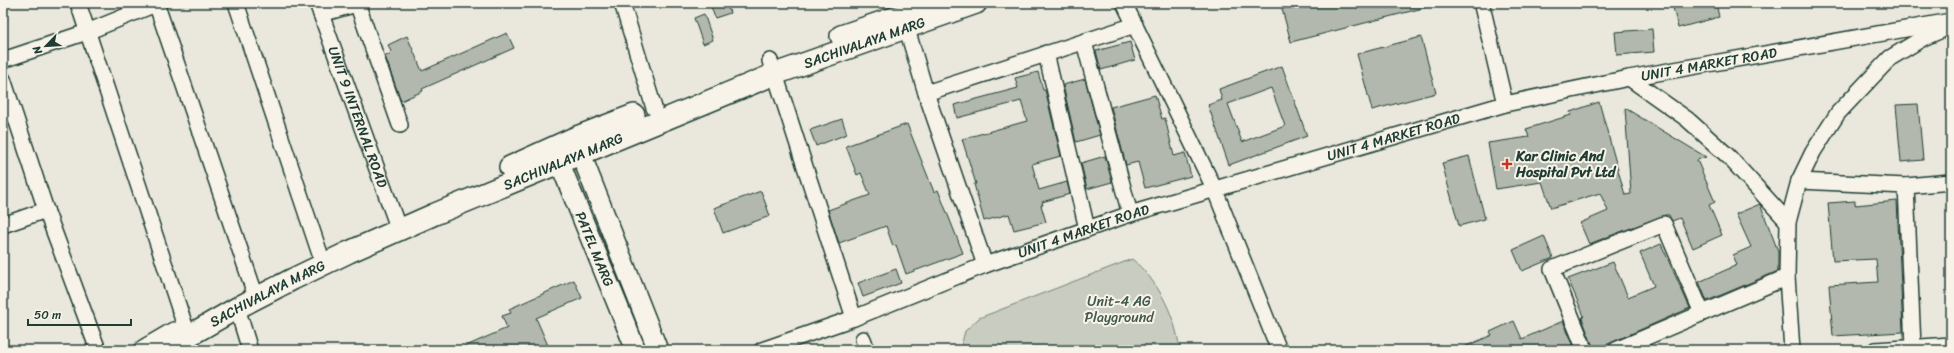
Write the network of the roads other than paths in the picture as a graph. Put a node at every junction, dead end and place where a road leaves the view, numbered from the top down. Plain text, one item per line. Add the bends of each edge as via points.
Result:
1 (78, 3) edge
2 (157, 3) edge
3 (236, 3) edge
4 (358, 3) edge
5 (622, 3) edge
6 (937, 3) edge
7 (976, 3) edge
8 (1124, 3) edge
9 (1482, 6) dead end
10 (319, 8) edge
11 (905, 21) junction
12 (1951, 22) edge
13 (1135, 25) junction
14 (1951, 26) edge
15 (87, 32) junction
16 (1084, 42) junction
17 (1046, 53) junction
18 (3, 60) edge
19 (772, 68) junction
20 (1629, 78) junction
21 (3, 79) edge
22 (926, 93) junction
23 (1505, 104) junction
24 (654, 108) junction
25 (400, 125) dead end
26 (577, 146) junction
27 (556, 155) junction
28 (1799, 181) junction
29 (1951, 182) edge
30 (1906, 186) junction
31 (1214, 188) junction
32 (46, 210) junction
33 (1130, 214) junction
34 (1788, 222) junction
35 (396, 224) junction
36 (3, 225) edge
37 (1087, 229) junction
38 (320, 254) junction
39 (985, 265) junction
40 (1787, 277) junction
41 (253, 288) junction
42 (237, 308) junction
43 (1702, 313) junction
44 (854, 318) junction
45 (186, 326) junction
46 (1642, 345) edge
47 (1951, 345) edge
48 (1913, 347) junction
49 (98, 350) edge
50 (145, 350) edge
51 (164, 350) edge
52 (250, 350) edge
53 (636, 350) edge
54 (658, 350) edge
55 (762, 350) edge
56 (1280, 350) edge
57 (1585, 350) edge
58 (1616, 350) edge
59 (1792, 350) edge
60 (1875, 350) edge

1 - 15 street
2 - 15 street
2 - 41 street
3 - 38 street
4 - 10 street
4 - 25 street
5 - 24 street
6 - 11 main road, SACHIVALAYA MARG
7 - 11 main road, SACHIVALAYA MARG
8 - 13 street
9 - 23 street
10 - 35 street, UNIT 9 INTERNAL ROAD
11 - 19 main road, SACHIVALAYA MARG
11 - 22 street
12 - 20 street, UNIT 4 MARKET ROAD
13 - 16 street
13 - 31 street
14 - 28 street via 1923,38 1890,58 1838,113 1813,152
15 - 18 street
15 - 45 street
16 - 17 street
16 - 33 street
17 - 22 street
17 - 37 street
19 - 24 main road, SACHIVALAYA MARG
19 - 26 main road, SACHIVALAYA MARG
19 - 44 street
20 - 23 street, UNIT 4 MARKET ROAD
20 - 34 street via 1687,120 1728,156
21 - 32 street
22 - 39 street
23 - 31 street, UNIT 4 MARKET ROAD
24 - 26 main road, SACHIVALAYA MARG
26 - 27 main road, SACHIVALAYA MARG
26 - 54 street, PATEL MARG
27 - 35 main road, SACHIVALAYA MARG
27 - 53 street, PATEL MARG
28 - 30 street
28 - 34 street
29 - 30 street
30 - 48 street
31 - 33 street, UNIT 4 MARKET ROAD
31 - 56 street
32 - 36 street
32 - 49 street
33 - 37 street, UNIT 4 MARKET ROAD
34 - 40 street
35 - 38 main road, SACHIVALAYA MARG
35 - 42 main road, SACHIVALAYA MARG via 349,252
37 - 39 street, UNIT 4 MARKET ROAD
38 - 41 main road, SACHIVALAYA MARG
39 - 44 street, UNIT 4 MARKET ROAD
40 - 43 street
40 - 59 street
41 - 45 main road, SACHIVALAYA MARG
42 - 51 main road, SACHIVALAYA MARG
42 - 52 street
43 - 46 street
43 - 57 street via 1664,224 1552,269
44 - 55 street, UNIT 4 MARKET ROAD
45 - 50 main road, SACHIVALAYA MARG
46 - 58 street
47 - 48 street
48 - 60 street

